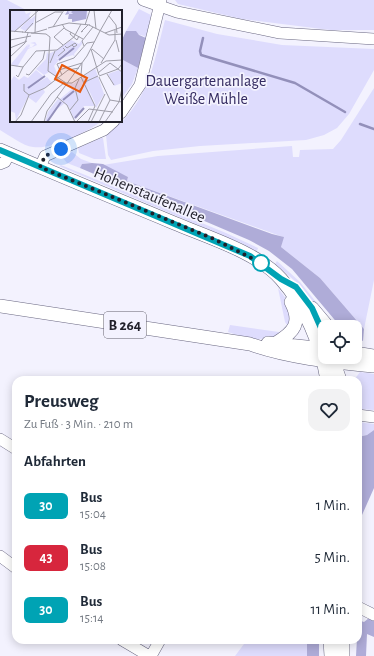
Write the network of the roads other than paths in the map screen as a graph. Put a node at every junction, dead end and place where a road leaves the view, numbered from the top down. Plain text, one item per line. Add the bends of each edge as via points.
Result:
1 (143, 0) edge
2 (161, 3) edge
3 (374, 39) edge
4 (122, 112) edge
5 (113, 122) edge
6 (5, 152) edge
7 (0, 164) edge
8 (40, 167) junction
9 (282, 280) junction
10 (0, 306) edge
11 (312, 308) junction
12 (322, 320) edge
13 (318, 327) edge
14 (318, 338) edge
15 (250, 344) junction
16 (276, 344) junction
17 (318, 351) edge
18 (318, 352) edge
19 (362, 362) edge
20 (326, 364) edge
21 (332, 364) edge
22 (374, 366) edge
23 (327, 376) edge
24 (338, 376) edge
25 (362, 416) edge
26 (374, 417) edge
27 (0, 439) edge
28 (12, 446) edge
29 (0, 556) edge
30 (12, 565) edge
31 (362, 609) edge
32 (374, 615) edge
33 (129, 644) edge
34 (158, 644) edge
35 (330, 644) edge
36 (343, 644) edge
37 (150, 656) edge
38 (331, 656) edge
39 (343, 656) edge

1 - 2 street
2 - 3 street via 218,21 280,32
2 - 4 street via 140,85
5 - 8 street via 104,130 45,156
6 - 7 street via 4,162
6 - 8 main road, Hohenstaufenallee
8 - 9 main road, Hohenstaufenallee via 250,256
9 - 11 main road, Hohenstaufenallee via 296,287
9 - 14 main road, Hohenstaufenallee
9 - 16 main road via 296,320 292,332
10 - 15 main road, B 264
11 - 12 main road
11 - 13 main road, Hohenstaufenallee
15 - 16 main road, B 264
15 - 18 main road, B 264 via 268,350
16 - 17 main road, B 264
19 - 22 main road, B 264
20 - 23 main road
21 - 24 main road
25 - 26 street
27 - 28 street
29 - 30 street
31 - 32 street
33 - 37 street
34 - 37 street
35 - 38 main road
36 - 39 main road

